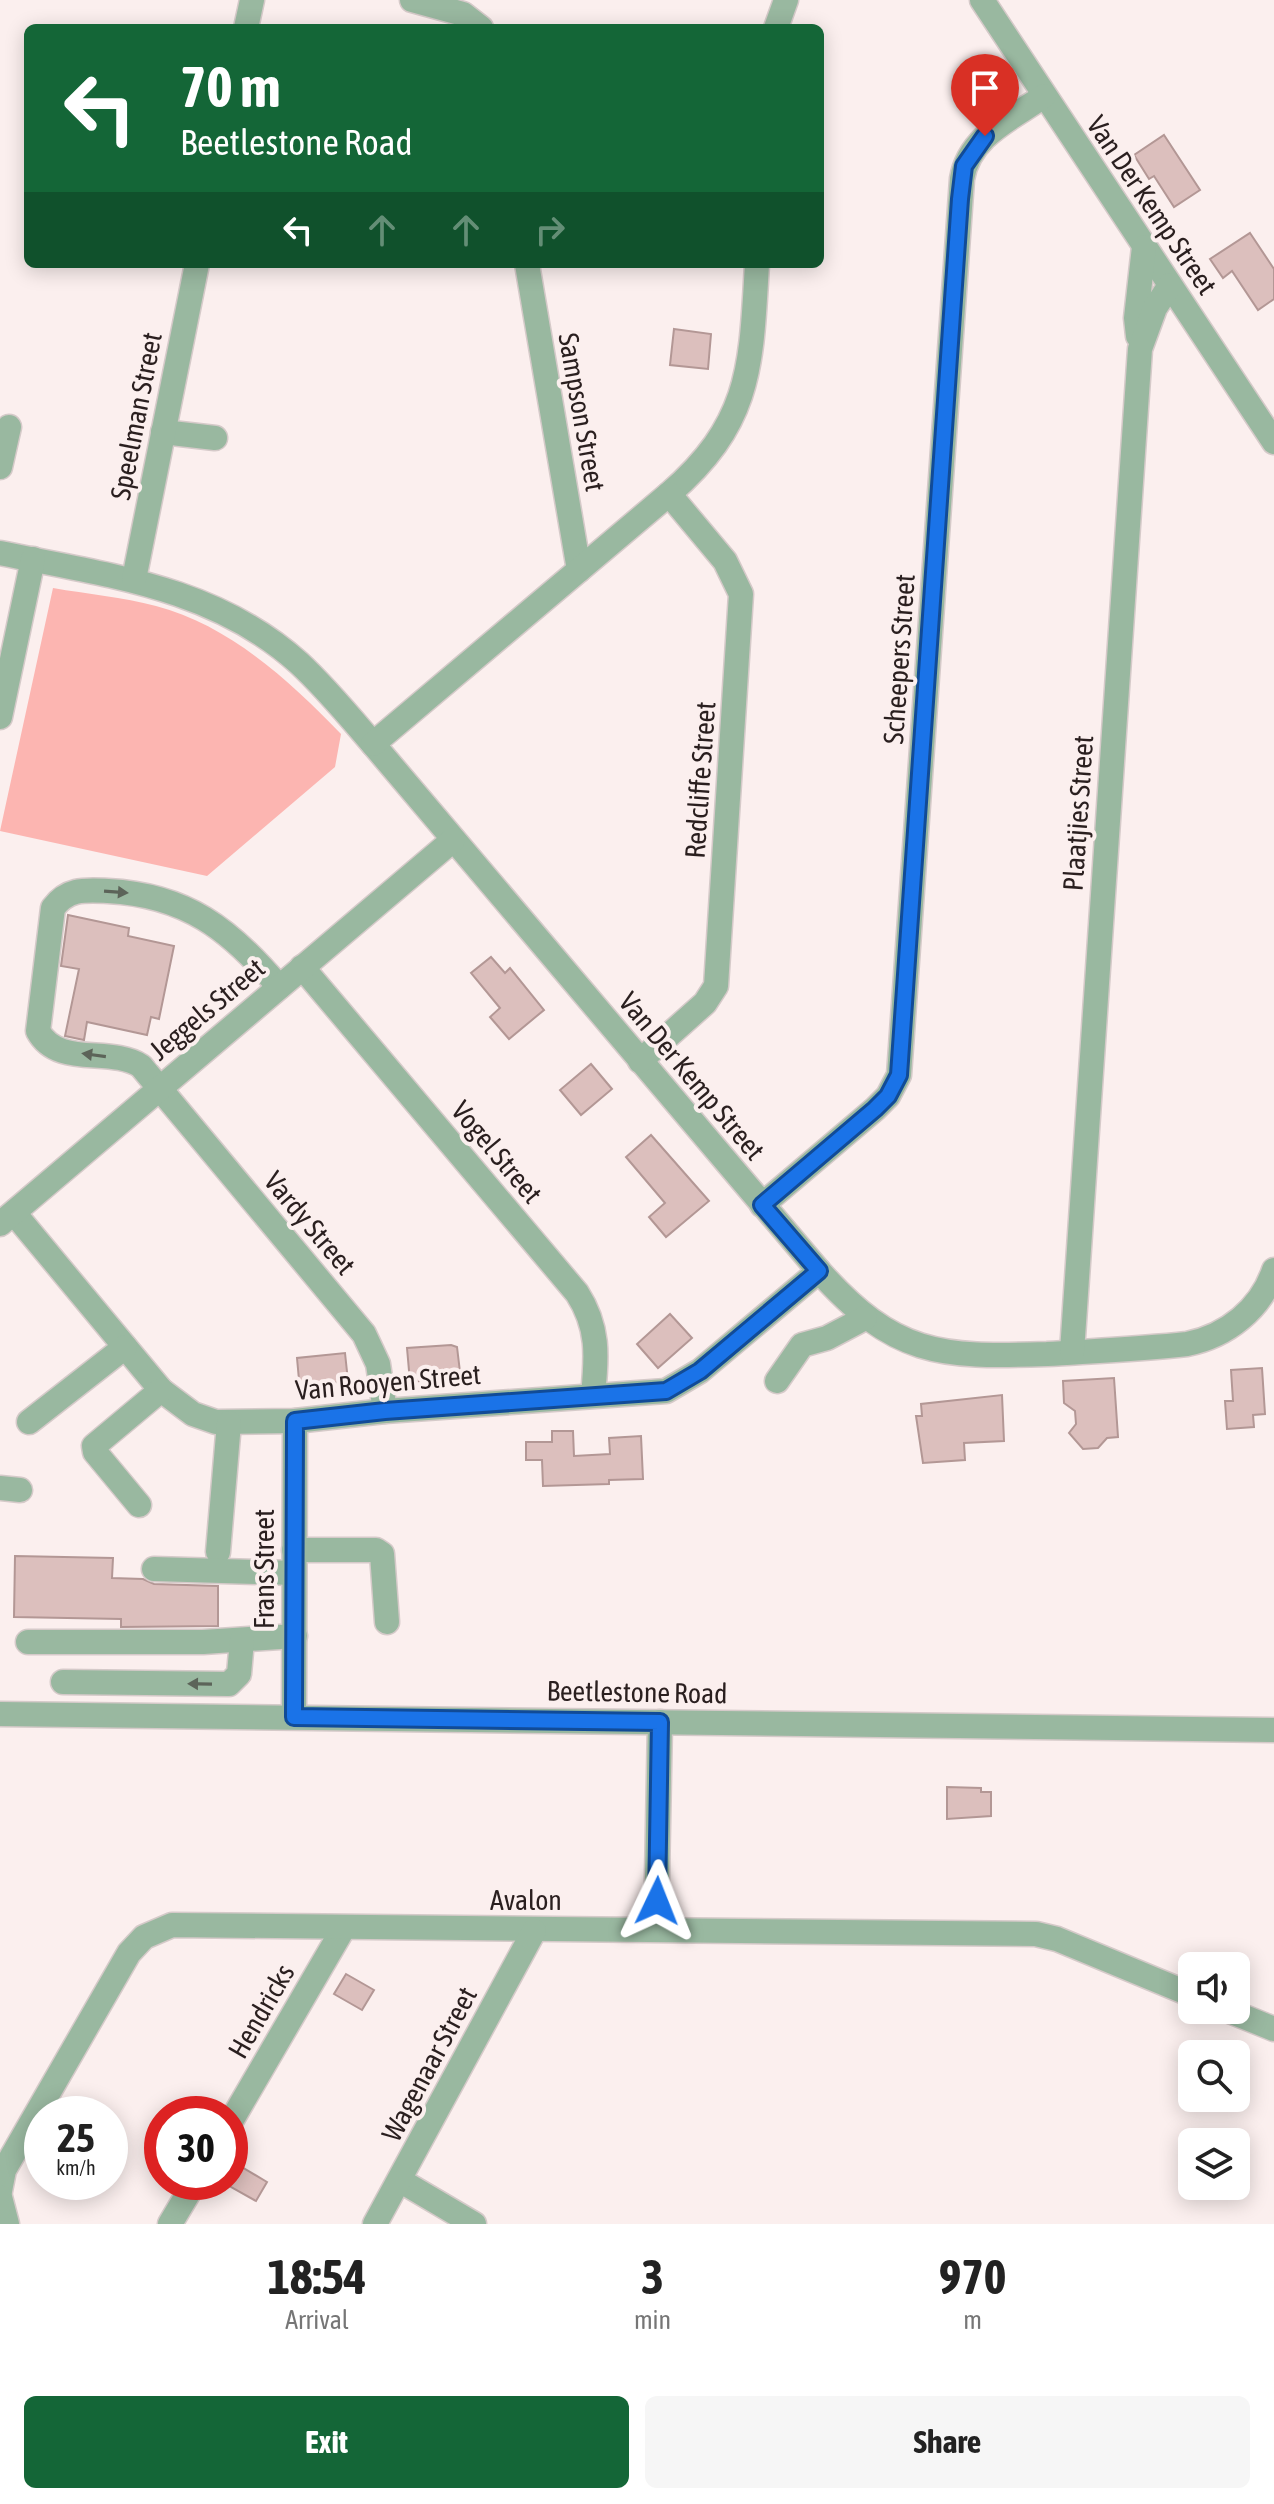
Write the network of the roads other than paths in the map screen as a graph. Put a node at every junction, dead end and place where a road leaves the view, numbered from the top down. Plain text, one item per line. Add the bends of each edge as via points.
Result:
1 (252, 0) edge
2 (412, 0) edge
3 (786, 0) edge
4 (982, 0) edge
5 (247, 24) edge
6 (475, 24) edge
7 (777, 24) edge
8 (1044, 96) junction
9 (1144, 247) junction
10 (196, 268) edge
11 (528, 268) edge
12 (757, 268) edge
13 (1170, 285) junction
14 (1141, 346) junction
15 (9, 427) dead end
16 (163, 432) junction
17 (215, 438) dead end
18 (1274, 442) edge
19 (0, 467) edge
20 (669, 494) junction
21 (0, 553) edge
22 (33, 559) junction
23 (579, 570) junction
24 (134, 579) junction
25 (0, 717) edge
26 (373, 744) junction
27 (453, 840) junction
28 (302, 967) junction
29 (279, 987) junction
30 (640, 1061) junction
31 (159, 1089) junction
32 (762, 1205) junction
33 (7, 1218) edge
34 (1274, 1270) edge
35 (819, 1271) junction
36 (865, 1318) junction
37 (125, 1347) junction
38 (1072, 1352) junction
39 (777, 1381) dead end
40 (161, 1390) junction
41 (593, 1395) junction
42 (385, 1411) junction
43 (295, 1421) junction
44 (29, 1422) dead end
45 (229, 1423) junction
46 (139, 1505) dead end
47 (218, 1552) dead end
48 (294, 1562) junction
49 (154, 1569) dead end
50 (387, 1622) dead end
51 (295, 1636) junction
52 (242, 1640) junction
53 (28, 1642) dead end
54 (65, 1642) junction
55 (63, 1682) junction
56 (0, 1714) edge
57 (62, 1714) junction
58 (294, 1717) junction
59 (660, 1722) junction
60 (1274, 1730) edge
61 (343, 1929) junction
62 (656, 1929) junction
63 (534, 1931) junction
64 (1178, 1989) edge
65 (1250, 2019) edge
66 (1274, 2029) edge
67 (246, 2096) edge
68 (401, 2181) junction
69 (0, 2191) edge
70 (0, 2197) edge
71 (184, 2200) edge
72 (7, 2224) edge
73 (170, 2224) edge
74 (375, 2224) edge
75 (474, 2224) edge

1 - 5 street
2 - 6 street via 456,11
3 - 7 street
4 - 8 street, Van Der Kemp Street
8 - 9 street, Van Der Kemp Street
8 - 32 street, Scheepers Street via 976,143 962,179 899,1075 875,1109
9 - 13 street, Van Der Kemp Street
9 - 14 street via 1136,318
10 - 16 street, Speelman Street
11 - 23 street, Sampson Street
12 - 20 street via 751,357 740,400 709,455
13 - 14 street, Plaatjies Street
13 - 18 street, Van Der Kemp Street
14 - 38 street, Plaatjies Street
15 - 19 street
16 - 17 street
16 - 24 street, Speelman Street
20 - 23 street
20 - 30 street, Redcliffe Street via 734,573 741,594 716,986 705,1003
21 - 22 street, Van Der Kemp Street
22 - 24 street, Van Der Kemp Street
22 - 25 street
23 - 26 street
24 - 26 street, Van Der Kemp Street via 194,598 253,628 318,681
26 - 27 street, Van Der Kemp Street
27 - 28 street, Jeggels Street
27 - 30 street, Van Der Kemp Street
28 - 29 street, Jeggels Street
28 - 41 street, Vogel Street via 577,1293 596,1336
29 - 31 street, Jeggels Street
31 -> 29 street, Vardy Street via 135,1062 59,1050 48,1046 38,1031 53,908 61,898 82,890 134,893 175,903 249,951
30 - 32 street, Van Der Kemp Street
31 - 33 street, Jeggels Street
31 - 42 street, Vardy Street via 364,1334 378,1364
32 - 35 street, Van Der Kemp Street
33 - 37 street, Van Rooyen Street
34 - 38 street, Van Der Kemp Street via 1246,1314 1201,1342
35 - 36 street, Van Der Kemp Street
35 - 41 street, Van Rooyen Street via 680,1384 652,1393
36 - 38 street, Van Der Kemp Street via 907,1342 946,1353
36 - 39 street via 802,1345
37 - 40 street, Van Rooyen Street
37 - 44 street
40 - 45 street, Van Rooyen Street via 193,1414
40 - 46 street via 94,1446
41 - 42 street, Van Rooyen Street
42 - 43 street, Van Rooyen Street
43 - 45 street, Van Rooyen Street
43 - 48 street, Frans Street
45 - 47 street
48 - 49 street
48 - 50 street via 376,1550 382,1554
48 - 51 street, Frans Street
51 - 52 street
51 - 58 street, Frans Street
52 - 54 street
52 -> 55 street via 239,1674 229,1684
53 - 54 street
54 - 55 street
55 - 57 street
56 - 57 street, Beetlestone Road
57 - 58 street, Beetlestone Road
58 - 59 street, Beetlestone Road
59 - 60 street, Beetlestone Road
59 - 62 street
61 - 63 street, Avalon
61 - 67 street, Hendricks
61 - 69 street, Avalon via 184,1924 144,1937 129,1953 14,2152
62 - 63 street, Avalon
62 - 64 street, Avalon via 1047,1935
63 - 68 street, Wagenaar Street
65 - 66 street
68 - 74 street, Wagenaar Street
68 - 75 street
70 - 72 street
71 - 73 street

